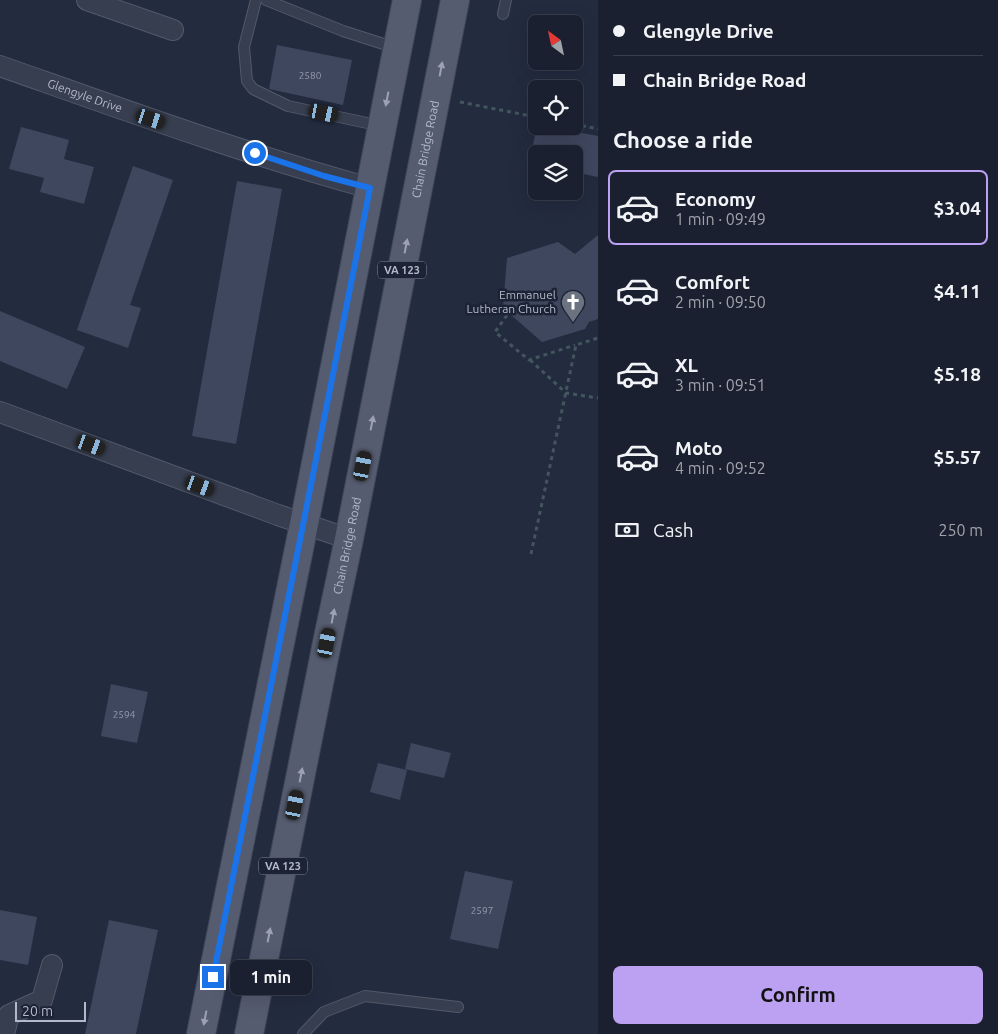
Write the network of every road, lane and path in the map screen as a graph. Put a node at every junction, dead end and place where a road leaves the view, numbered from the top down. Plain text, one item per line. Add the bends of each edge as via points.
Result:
1 (87, 0) edge
2 (256, 0) edge
3 (266, 0) edge
4 (407, 0) edge
5 (455, 0) edge
6 (506, 0) edge
7 (503, 14) dead end
8 (173, 30) dead end
9 (397, 49) junction
10 (0, 66) edge
11 (454, 101) dead end
12 (528, 115) edge
13 (382, 126) junction
14 (583, 126) edge
15 (598, 129) edge
16 (370, 188) junction
17 (507, 315) dead end
18 (598, 338) edge
19 (576, 345) junction
20 (530, 360) junction
21 (566, 393) junction
22 (598, 398) edge
23 (0, 412) edge
24 (304, 524) junction
25 (349, 539) junction
26 (531, 554) dead end
27 (52, 965) dead end
28 (458, 1007) dead end
29 (4, 1020) edge
30 (202, 1034) edge
31 (249, 1034) edge
32 (303, 1034) edge

1 - 8 street
2 - 13 lane via 244,47 247,81 253,89 288,106
3 - 9 lane
4 - 9 main road
25 -> 5 main road, Chain Bridge Road / VA 123
6 - 7 lane
9 -> 13 main road
10 - 16 street, Glengyle Drive via 151,119
11 - 12 path
13 - 16 main road
14 - 15 path
16 - 24 main road
17 - 20 path via 495,332
18 - 19 path
19 - 20 path
19 - 21 path
20 - 21 path
21 - 22 path
21 - 26 path
23 - 24 street
24 - 25 street
24 -> 30 main road
31 -> 25 main road, Chain Bridge Road / VA 123
27 - 29 street via 42,1000
28 - 32 lane via 365,996 324,1012

